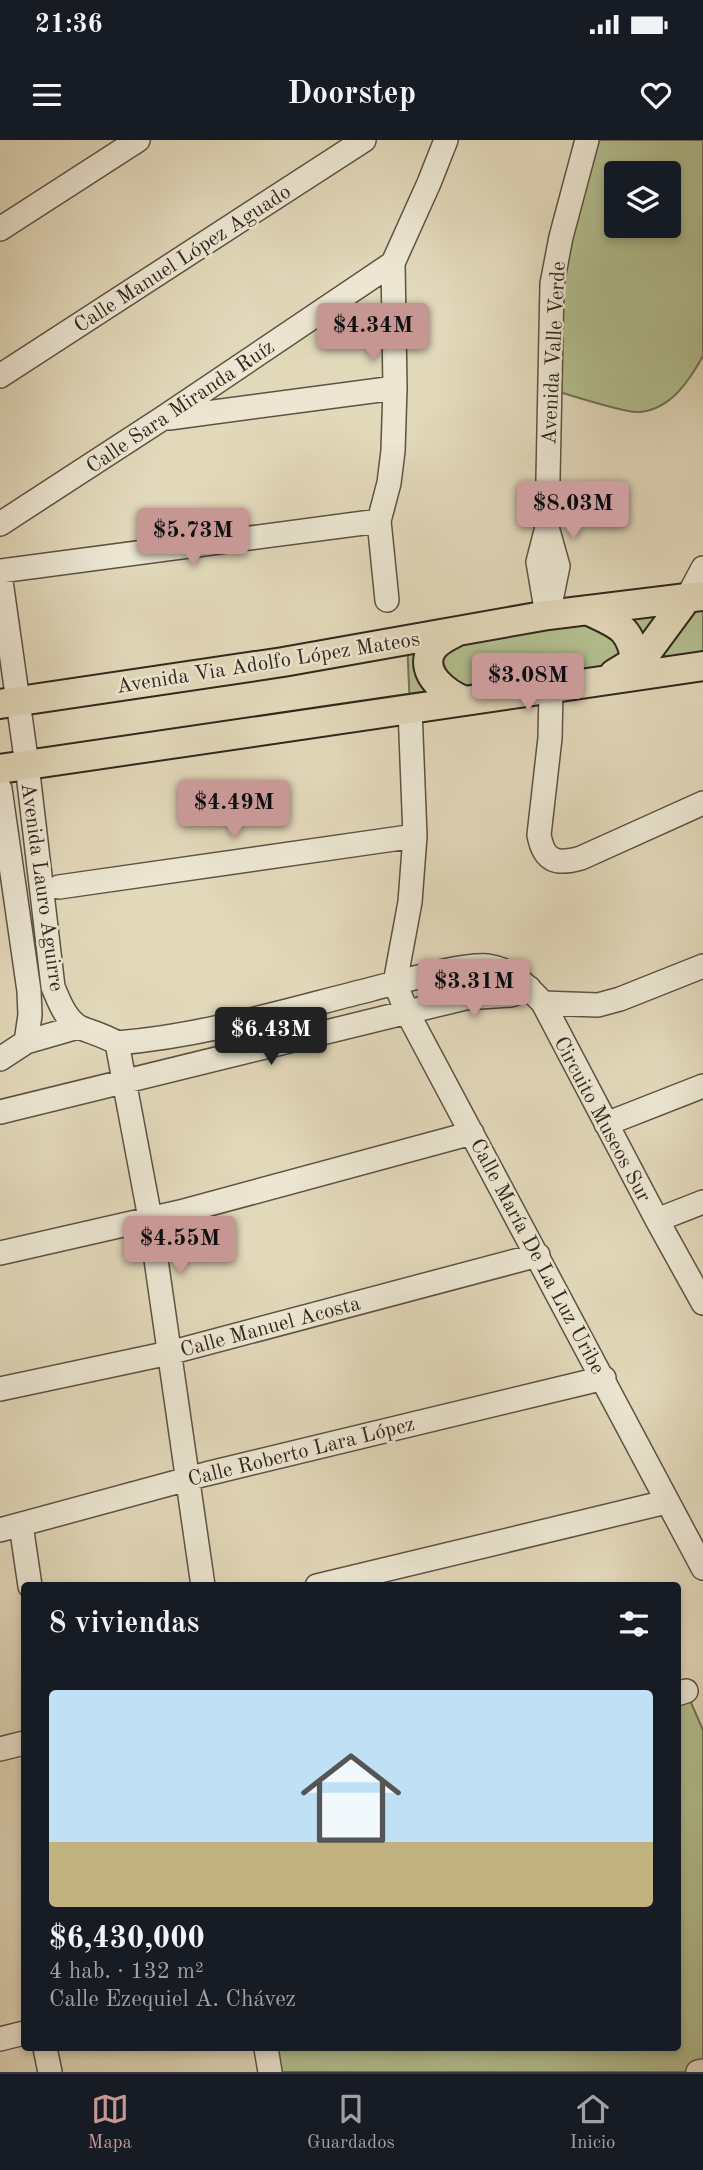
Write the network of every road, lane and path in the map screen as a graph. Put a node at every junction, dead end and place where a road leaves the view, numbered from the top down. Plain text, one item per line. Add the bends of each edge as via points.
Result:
1 (138, 140) edge
2 (364, 140) edge
3 (446, 140) edge
4 (587, 140) edge
5 (0, 229) edge
6 (393, 263) junction
7 (0, 376) edge
8 (395, 388) junction
9 (163, 418) junction
10 (379, 521) junction
11 (0, 524) edge
12 (703, 568) edge
13 (0, 573) edge
14 (699, 590) edge
15 (387, 600) dead end
16 (587, 610) junction
17 (548, 615) junction
18 (461, 629) junction
19 (636, 662) junction
20 (703, 666) edge
21 (598, 681) junction
22 (551, 689) junction
23 (465, 701) junction
24 (9, 702) edge
25 (410, 709) junction
26 (13, 767) edge
27 (0, 789) edge
28 (703, 803) edge
29 (415, 835) junction
30 (59, 887) dead end
31 (703, 966) edge
32 (395, 983) junction
33 (536, 995) junction
34 (407, 1012) junction
35 (78, 1027) junction
36 (26, 1042) junction
37 (117, 1043) junction
38 (0, 1059) edge
39 (125, 1080) junction
40 (703, 1086) edge
41 (0, 1112) edge
42 (606, 1124) junction
43 (472, 1133) junction
44 (703, 1202) edge
45 (150, 1219) junction
46 (657, 1220) junction
47 (0, 1253) edge
48 (538, 1255) junction
49 (703, 1303) edge
50 (169, 1353) junction
51 (604, 1378) junction
52 (0, 1389) edge
53 (188, 1479) junction
54 (666, 1502) junction
55 (11, 1527) edge
56 (703, 1568) edge
57 (29, 1582) edge
58 (202, 1582) edge
59 (334, 1582) edge
60 (21, 1744) edge
61 (0, 1749) edge
62 (21, 2035) edge
63 (0, 2039) edge
64 (46, 2051) edge
65 (266, 2051) edge
66 (703, 2071) edge
67 (50, 2072) edge
68 (270, 2072) edge
69 (698, 2072) edge

1 - 5 street
2 - 7 street, Calle Manuel López Aguado
3 - 6 street
4 - 17 street, Avenida Valle Verde via 552,284 547,527 558,566
6 - 8 street
6 - 9 street, Calle Sara Miranda Ruíz
8 - 9 street
8 - 10 street via 389,483
9 - 11 street, Calle Sara Miranda Ruíz
10 - 13 street
10 - 15 street
12 - 14 street
13 - 24 street, Avenida Lauro Aguirre
14 - 16 main road, Avenida Via Adolfo López Mateos
14 - 19 main road
16 - 17 main road, Avenida Via Adolfo López Mateos
16 - 19 main road via 618,625 630,637
17 - 18 main road, Avenida Via Adolfo López Mateos
18 - 23 main road via 430,652 429,667 440,688
18 - 24 main road, Avenida Via Adolfo López Mateos via 270,664
19 - 21 main road
20 - 21 main road
21 - 22 main road
22 - 23 main road
22 - 28 street via 539,835 548,856 556,862 581,858
23 - 25 main road
24 - 26 street, Avenida Lauro Aguirre
25 - 26 main road
25 - 29 street
26 - 35 street, Avenida Lauro Aguirre via 53,987 61,1007
27 - 36 street, Avenida Lauro Aguirre via 29,991
29 - 30 street
29 - 32 street via 410,902
31 - 33 street via 598,1005
32 - 33 street via 486,966 509,972
32 - 34 street, Calle María De La Luz Uribe
32 - 37 street via 192,1034
33 - 34 street via 465,998
33 - 42 street, Circuito Museos Sur
34 - 39 street
34 - 43 street, Calle María De La Luz Uribe
35 - 36 street
35 - 37 street
36 - 38 street
37 - 39 street
39 - 41 street
39 - 45 street
40 - 42 street
42 - 46 street, Circuito Museos Sur
43 - 45 street
43 - 48 street, Calle María De La Luz Uribe
44 - 46 street
45 - 47 street
45 - 50 street
46 - 49 street, Circuito Museos Sur
48 - 50 street, Calle Manuel Acosta
48 - 51 street, Calle María De La Luz Uribe
50 - 52 street, Calle Manuel Acosta
50 - 53 street
51 - 53 street, Calle Roberto Lara López
51 - 54 street, Calle María De La Luz Uribe
53 - 55 street, Calle Roberto Lara López
53 - 58 street
54 - 56 street, Calle María De La Luz Uribe
54 - 59 street
55 - 57 street
60 - 61 street
62 - 63 street
64 - 67 street
65 - 68 street
66 - 69 street

